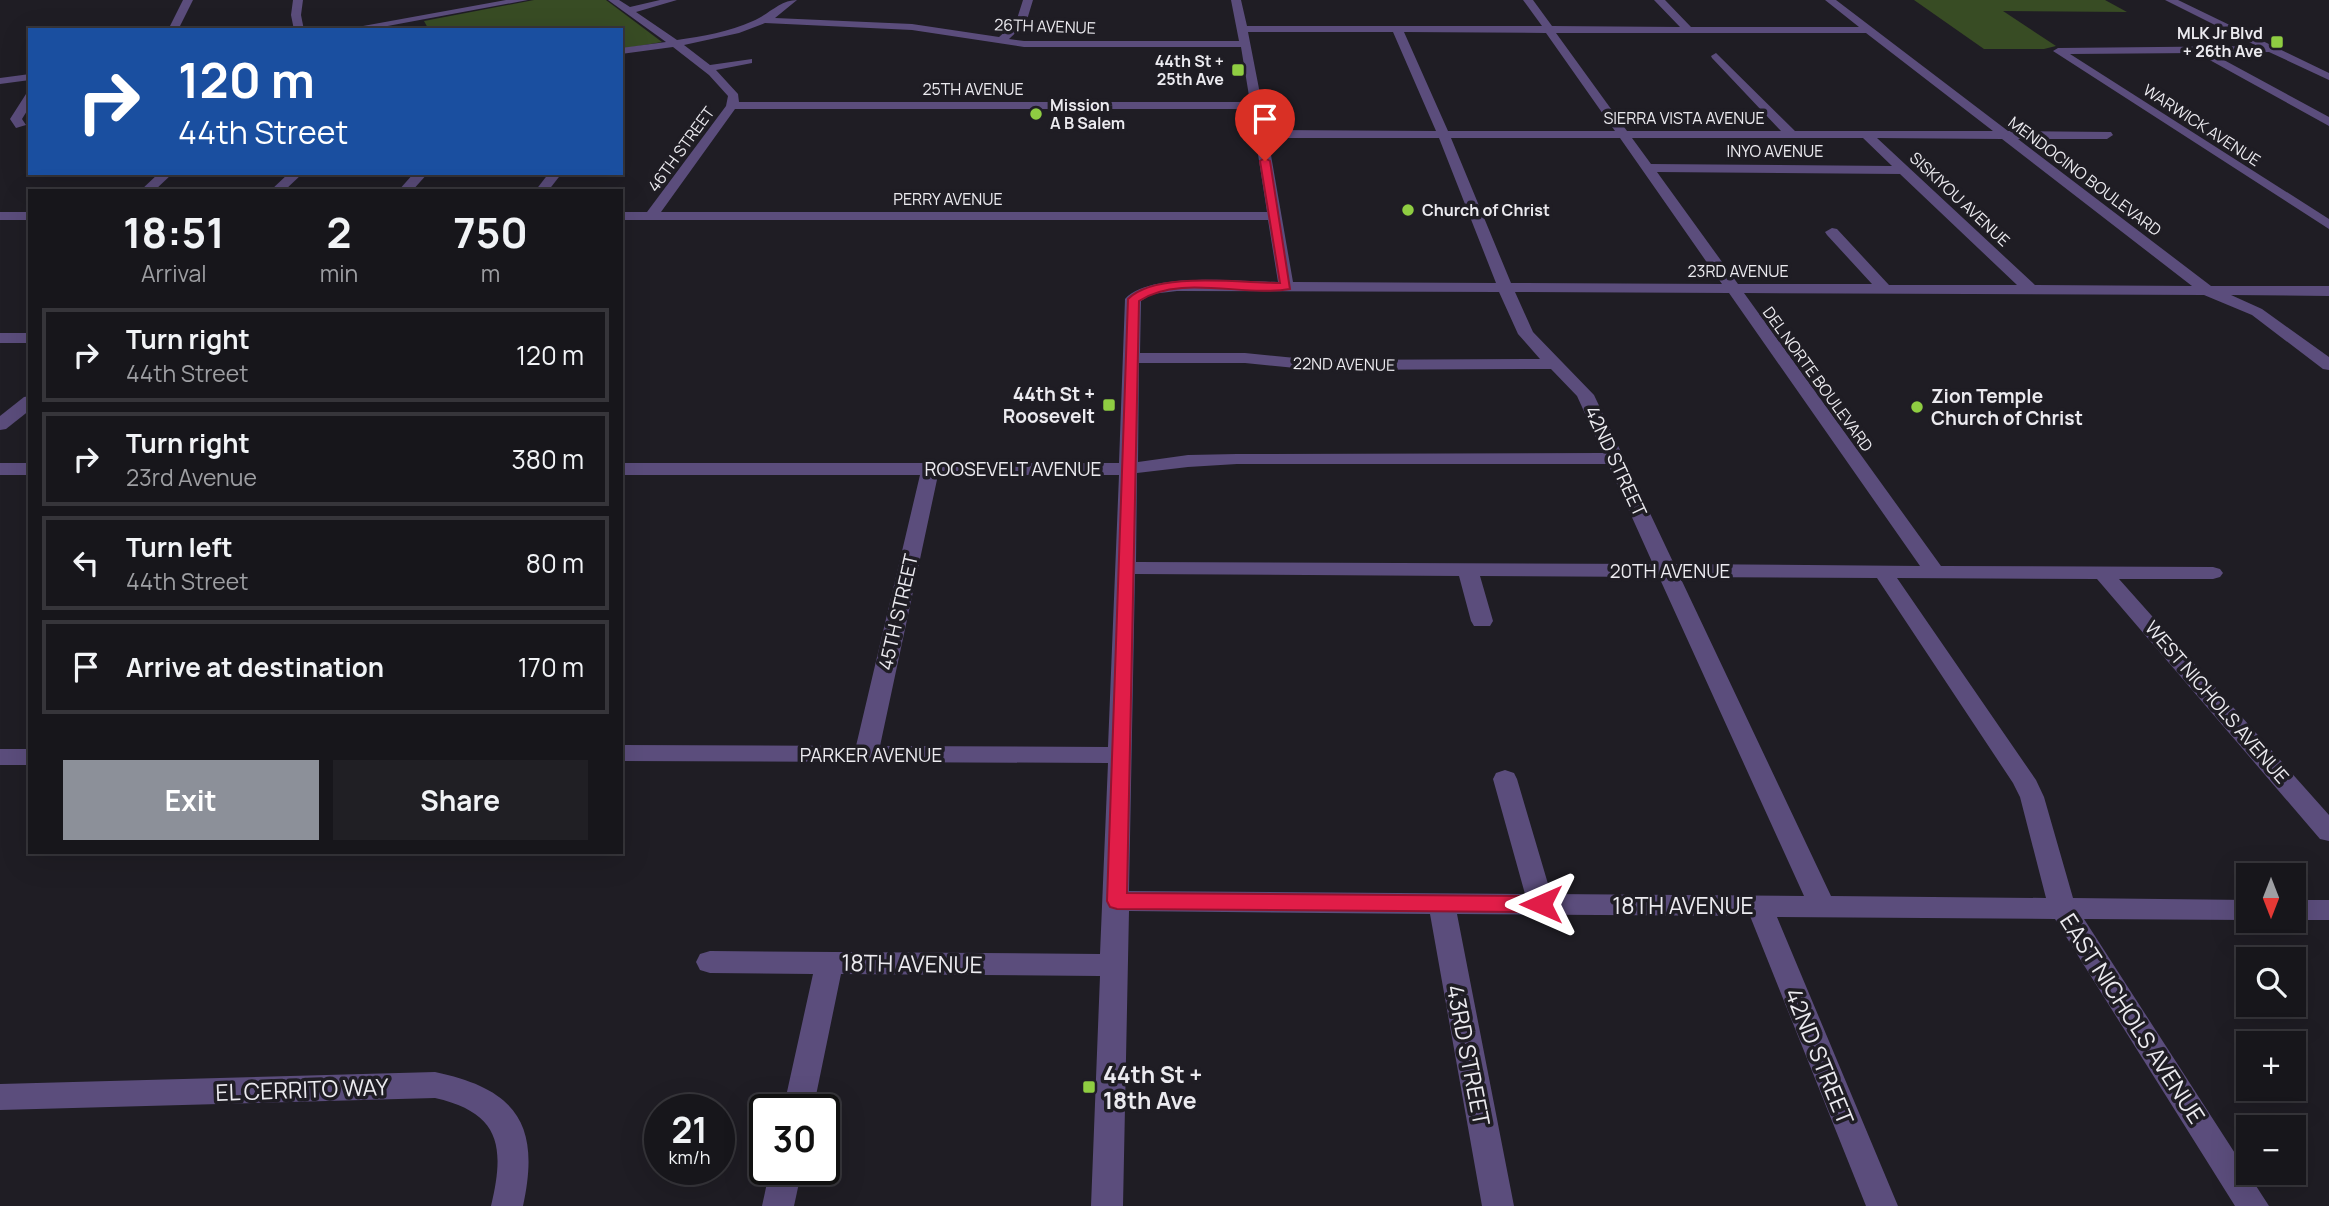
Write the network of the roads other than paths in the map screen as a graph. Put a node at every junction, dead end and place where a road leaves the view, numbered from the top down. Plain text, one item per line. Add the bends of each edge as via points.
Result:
1 (188, 0) edge
2 (298, 0) edge
3 (523, 0) edge
4 (613, 0) edge
5 (672, 0) edge
6 (792, 0) edge
7 (1028, 0) edge
8 (1236, 0) edge
9 (1528, 0) edge
10 (1659, 0) edge
11 (1830, 0) edge
12 (2170, 0) edge
13 (627, 10) junction
14 (413, 14) junction
15 (762, 20) junction
16 (912, 27) junction
17 (174, 28) edge
18 (299, 28) edge
19 (354, 28) edge
20 (421, 28) edge
21 (1241, 29) junction
22 (1397, 29) junction
23 (1549, 29) junction
24 (1689, 30) junction
25 (1868, 30) junction
26 (893, 41) dead end
27 (999, 42) junction
28 (672, 44) junction
29 (1244, 44) junction
30 (2276, 49) junction
31 (623, 51) edge
32 (2200, 51) junction
33 (1716, 56) dead end
34 (748, 61) dead end
35 (2306, 65) junction
36 (2329, 65) edge
37 (706, 69) junction
38 (28, 77) edge
39 (2329, 77) edge
40 (0, 80) edge
41 (28, 99) edge
42 (1256, 105) junction
43 (732, 106) junction
44 (2329, 122) edge
45 (20, 125) dead end
46 (1443, 133) junction
47 (1260, 134) junction
48 (1622, 134) junction
49 (1791, 134) junction
50 (1865, 134) junction
51 (2001, 135) junction
52 (2107, 135) dead end
53 (1648, 168) junction
54 (1903, 170) junction
55 (165, 175) edge
56 (295, 175) edge
57 (420, 175) edge
58 (554, 175) edge
59 (148, 189) edge
60 (278, 189) edge
61 (406, 189) edge
62 (543, 189) edge
63 (0, 216) edge
64 (28, 216) edge
65 (623, 216) edge
66 (651, 216) junction
67 (1275, 216) junction
68 (2329, 225) edge
69 (1832, 232) dead end
70 (1286, 286) junction
71 (1505, 287) junction
72 (1884, 287) junction
73 (1732, 289) junction
74 (2031, 290) junction
75 (2208, 291) junction
76 (2329, 291) edge
77 (0, 338) edge
78 (28, 338) edge
79 (1132, 358) junction
80 (1557, 364) junction
81 (2329, 365) edge
82 (28, 403) edge
83 (0, 425) edge
84 (1615, 458) junction
85 (0, 469) edge
86 (28, 469) edge
87 (623, 469) edge
88 (1129, 469) junction
89 (930, 470) junction
90 (1126, 568) junction
91 (1468, 570) junction
92 (1667, 571) junction
93 (1883, 572) junction
94 (1935, 572) junction
95 (2103, 573) junction
96 (2213, 573) dead end
97 (1482, 621) dead end
98 (623, 754) edge
99 (866, 755) junction
100 (1121, 755) junction
101 (0, 757) edge
102 (28, 757) edge
103 (1505, 779) dead end
104 (2329, 832) edge
105 (1117, 901) junction
106 (1441, 904) junction
107 (1541, 904) junction
108 (1759, 906) junction
109 (1822, 906) junction
110 (2062, 908) junction
111 (2236, 910) edge
112 (2306, 910) edge
113 (2329, 910) edge
114 (830, 961) junction
115 (710, 962) dead end
116 (1113, 965) junction
117 (801, 1094) edge
118 (0, 1097) edge
119 (783, 1185) edge
120 (508, 1206) edge
121 (778, 1206) edge
122 (1107, 1206) edge
123 (1498, 1206) edge
124 (1882, 1206) edge
125 (2253, 1206) edge

1 - 17 street
2 - 18 street
3 - 14 street
4 - 13 street, 46TH STREET
5 - 13 street
6 - 15 street
7 - 27 street via 1021,23
8 - 21 street
9 - 23 street, DEL NORTE BOULEVARD
10 - 24 street
11 - 25 street, MENDOCINO BOULEVARD
12 - 30 street
13 - 28 street, 46TH STREET
14 - 19 street
14 - 20 street
15 - 16 street, 26TH AVENUE
15 - 28 street
16 - 26 street
16 - 27 street, 26TH AVENUE
21 - 22 street
21 - 29 street
22 - 23 street
22 - 46 street, 42ND STREET
23 - 24 street
23 - 48 street, DEL NORTE BOULEVARD
24 - 25 street
25 - 51 street, MENDOCINO BOULEVARD
27 - 29 street, 26TH AVENUE
28 - 31 street
28 - 37 street, 46TH STREET
29 - 42 street
30 - 32 street
30 - 35 street
32 - 44 street
32 - 68 street, WARWICK AVENUE via 2058,51
33 - 49 street
34 - 37 street
35 - 36 street
35 - 39 street
37 - 43 street, 46TH STREET via 729,87 734,96
38 - 40 street
41 - 45 street via 16,119
42 - 43 street, 25TH AVENUE
42 - 47 street
43 - 66 street, 46TH STREET
46 - 47 street, SIERRA VISTA AVENUE
46 - 48 street, SIERRA VISTA AVENUE
46 - 71 street, 42ND STREET
47 - 67 street
48 - 49 street, SIERRA VISTA AVENUE
48 - 53 street, DEL NORTE BOULEVARD
49 - 50 street, SIERRA VISTA AVENUE
50 - 51 street, SIERRA VISTA AVENUE
50 - 54 street, SISKIYOU AVENUE
51 - 52 street, SIERRA VISTA AVENUE
51 - 75 street, MENDOCINO BOULEVARD
53 - 54 street, INYO AVENUE
53 - 73 street, DEL NORTE BOULEVARD
54 - 74 street, SISKIYOU AVENUE
55 - 59 street
56 - 60 street
57 - 61 street
58 - 62 street
63 - 64 street
65 - 66 street, PERRY AVENUE
66 - 67 street, PERRY AVENUE
67 - 70 street
69 - 72 street
70 - 71 street, 23RD AVENUE
70 - 79 street, 23RD AVENUE via 1147,290 1133,299
71 - 73 street, 23RD AVENUE
71 - 80 street, 42ND STREET via 1523,331
72 - 73 street, 23RD AVENUE
72 - 74 street, 23RD AVENUE
73 - 94 street, DEL NORTE BOULEVARD
74 - 75 street, 23RD AVENUE
75 - 76 street, 23RD AVENUE
75 - 81 street, MENDOCINO BOULEVARD via 2257,312
77 - 78 street
79 - 80 street, 22ND AVENUE via 1245,358 1316,365
79 - 88 street
80 - 84 street, 42ND STREET via 1585,395
82 - 83 street
84 - 88 street, ROOSEVELT AVENUE via 1237,458
84 - 92 street, 42ND STREET
85 - 86 street
87 - 89 street, ROOSEVELT AVENUE
88 - 89 street, ROOSEVELT AVENUE
88 - 90 street
89 - 99 street, 45TH STREET
90 - 91 street, 20TH AVENUE
90 - 100 street
91 - 92 street, 20TH AVENUE
91 - 97 street
92 - 93 street, 20TH AVENUE
92 - 109 street, 42ND STREET
93 - 94 street, 20TH AVENUE
93 - 110 street, EAST NICHOLS AVENUE via 2024,780
94 - 95 street, 20TH AVENUE
95 - 96 street, 20TH AVENUE
95 - 104 street, WEST NICHOLS AVENUE
98 - 99 street, PARKER AVENUE
99 - 100 street, PARKER AVENUE
100 - 105 street
101 - 102 street
103 - 107 street
105 - 106 street, 18TH AVENUE
105 - 116 street
106 - 107 street, 18TH AVENUE
106 - 123 street, 43RD STREET
107 - 108 street, 18TH AVENUE
108 - 109 street, 18TH AVENUE
108 - 124 street, 42ND STREET
109 - 110 street, 18TH AVENUE
110 - 111 street, 18TH AVENUE
110 - 125 street, EAST NICHOLS AVENUE
112 - 113 street
114 - 115 street, 18TH AVENUE
114 - 116 street, 18TH AVENUE
114 - 117 street
116 - 122 street
118 - 120 street, EL CERRITO WAY via 454,1088 477,1096 496,1110 509,1128 515,1177
119 - 121 street

